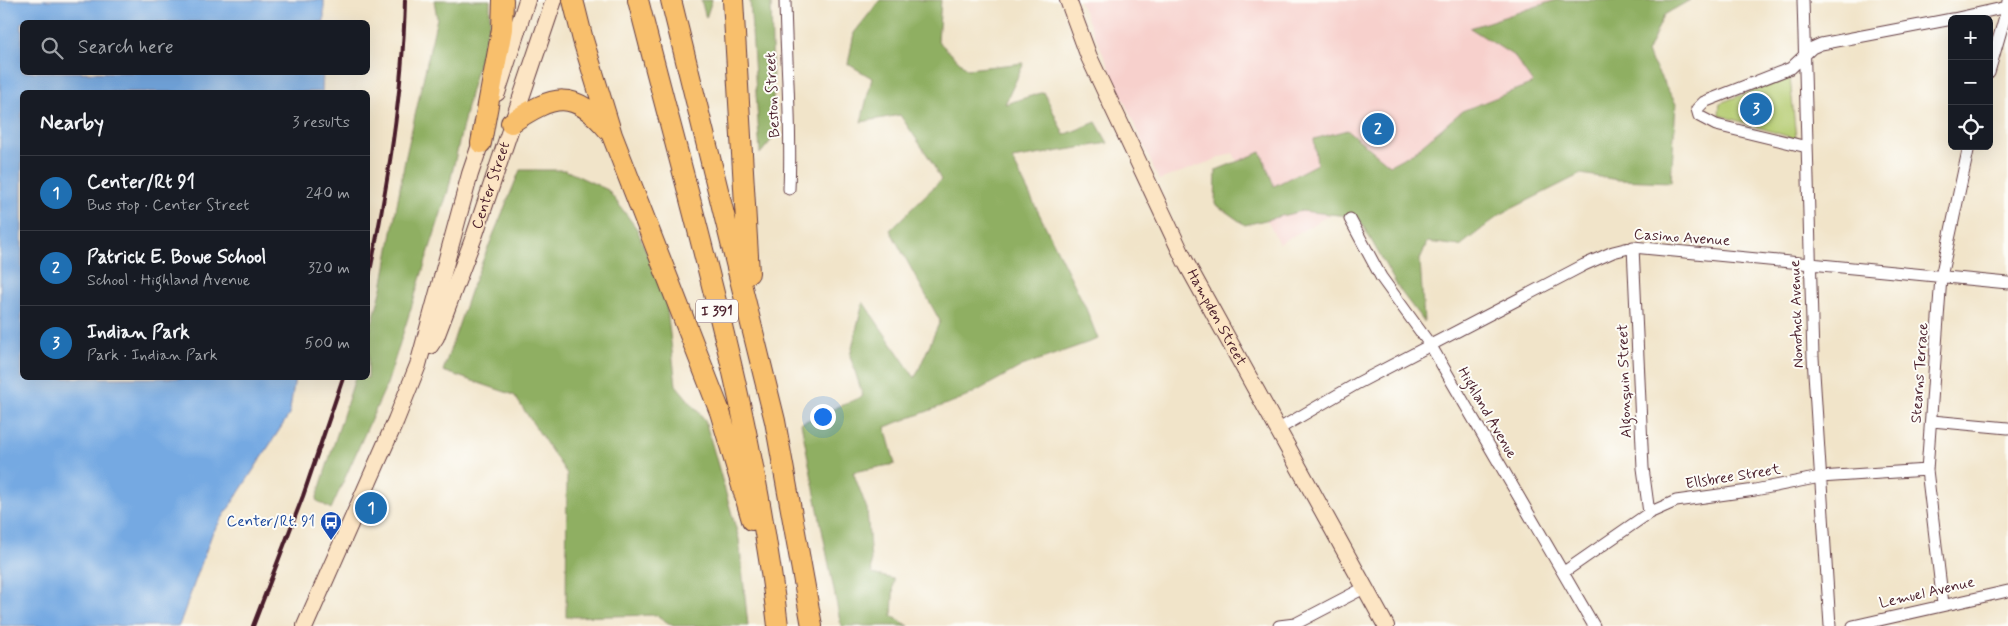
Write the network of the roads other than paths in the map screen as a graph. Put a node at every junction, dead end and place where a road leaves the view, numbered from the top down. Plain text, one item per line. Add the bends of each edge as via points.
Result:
1 (504, 0) edge
2 (527, 0) edge
3 (554, 0) edge
4 (574, 0) edge
5 (638, 0) edge
6 (670, 0) edge
7 (733, 0) edge
8 (785, 0) edge
9 (1068, 0) edge
10 (1803, 0) edge
11 (2008, 4) edge
12 (1967, 15) edge
13 (1948, 20) edge
14 (1804, 55) junction
15 (1992, 60) edge
16 (511, 123) junction
17 (612, 135) junction
18 (481, 143) junction
19 (1807, 147) junction
20 (1968, 150) edge
21 (789, 189) dead end
22 (1350, 219) dead end
23 (1634, 247) junction
24 (1810, 266) junction
25 (1941, 277) junction
26 (2008, 283) edge
27 (753, 327) junction
28 (1431, 346) junction
29 (418, 365) junction
30 (1932, 421) junction
31 (2008, 428) edge
32 (1277, 430) junction
33 (1927, 470) junction
34 (1820, 477) junction
35 (1649, 513) junction
36 (1564, 572) junction
37 (806, 585) junction
38 (1364, 588) junction
39 (2008, 591) edge
40 (1942, 604) junction
41 (776, 605) junction
42 (305, 626) edge
43 (778, 626) edge
44 (812, 626) edge
45 (819, 626) edge
46 (1279, 626) edge
47 (1386, 626) edge
48 (1594, 626) edge
49 (1830, 626) edge
50 (1852, 626) edge

1 - 18 highway via 502,29
2 - 18 main road, Center Street
3 - 16 main road, Center Street
4 - 17 highway
5 - 41 highway, I 391 via 742,414 758,486
6 - 27 highway, I 391
7 - 27 highway
8 - 21 street, Beston Street via 791,153
9 - 32 main road, Hampden Street via 1147,184 1189,270
10 - 14 street, Nonotuck Avenue
11 - 12 street
11 - 15 street
13 - 14 street via 1821,44
14 - 19 street, Nonotuck Avenue
14 - 19 street via 1791,68 1704,102 1697,109 1699,116 1716,125
16 - 17 highway via 543,103 559,100 576,102 594,113
16 - 29 main road, Center Street via 475,234 436,337
17 - 41 highway via 720,412
18 - 29 main road, Center Street
19 - 24 street, Nonotuck Avenue
20 - 25 street, Stearns Terrace
22 - 28 street, Highland Avenue via 1381,277
23 - 24 street, Casino Avenue
23 - 28 street, Casino Avenue via 1584,265
23 - 35 street, Algonquin Street via 1643,468
24 - 25 street, Casino Avenue
24 - 34 street, Nonotuck Avenue
25 - 26 street, Casino Avenue
25 - 30 street, Stearns Terrace
27 - 37 highway, I 391 via 782,453
28 - 32 street, Casino Avenue
28 - 36 street, Highland Avenue
29 - 42 main road, Center Street
30 - 31 street
30 - 33 street, Stearns Terrace
32 - 38 main road, Hampden Street
33 - 34 street, Ellsbree Street
33 - 40 street, Stearns Terrace
34 - 35 street, Ellsbree Street via 1676,501
34 - 49 street, Nonotuck Avenue
35 - 36 street, Ellsbree Street
36 - 48 street, Highland Avenue
37 - 44 highway
37 - 45 highway
38 - 46 street via 1295,624
38 - 47 main road, Hampden Street
39 - 40 street, Lemuel Avenue
40 - 50 street, Lemuel Avenue
41 - 43 highway, I 391

